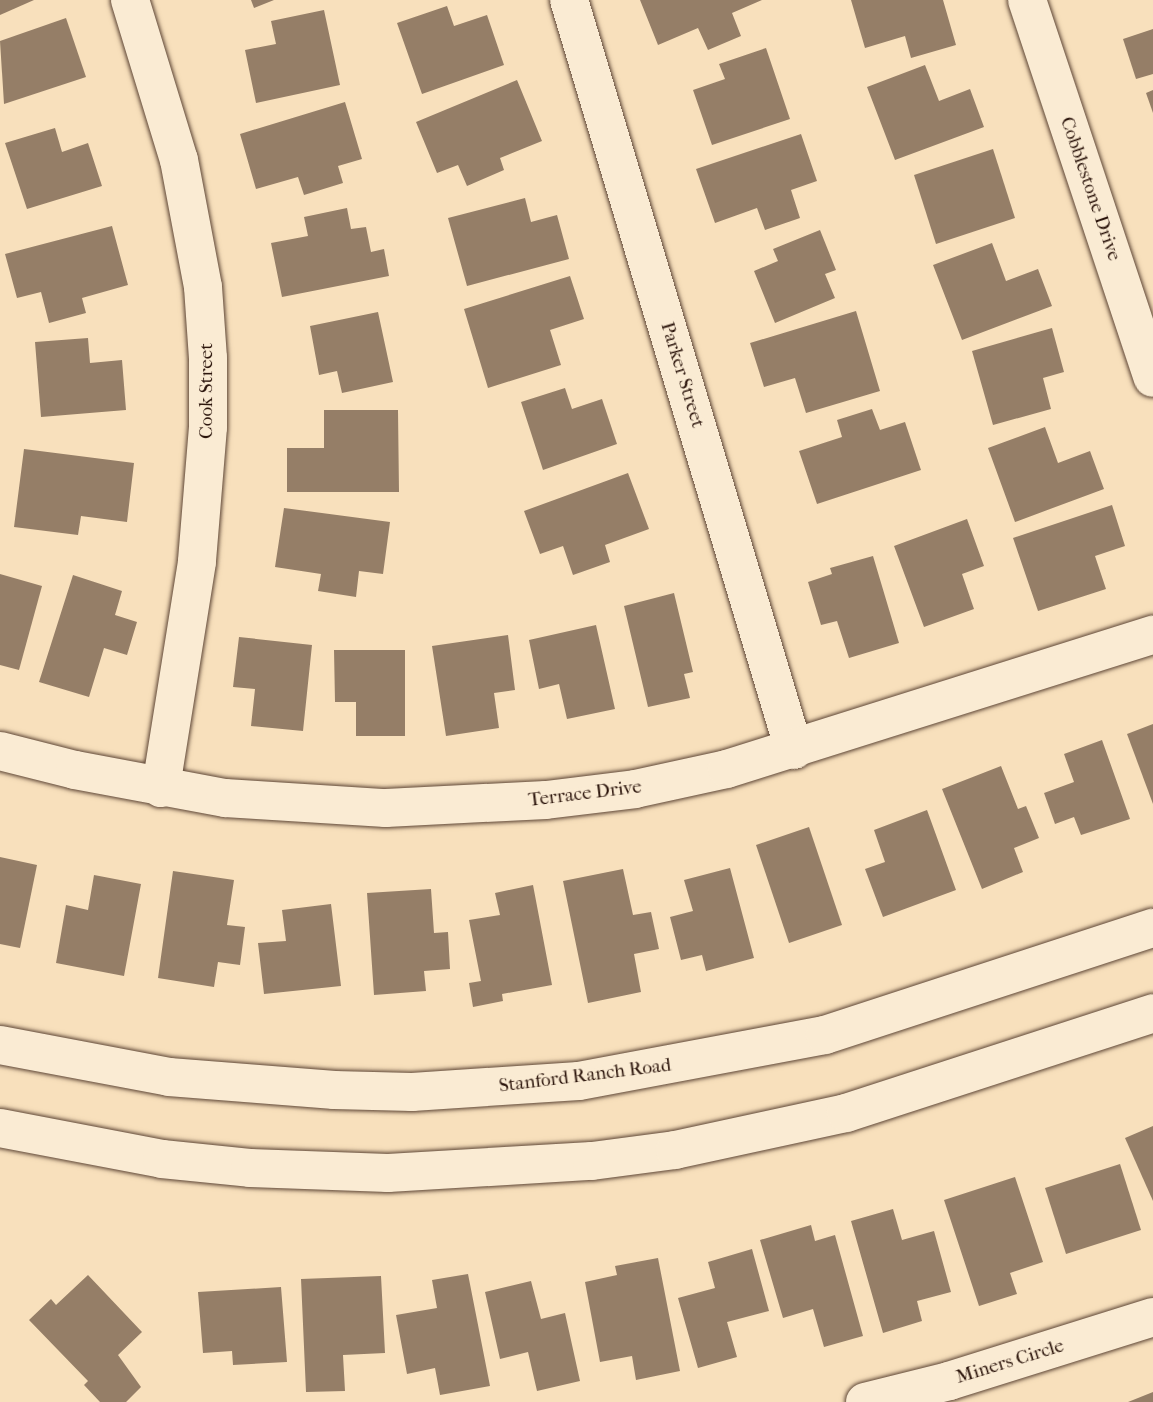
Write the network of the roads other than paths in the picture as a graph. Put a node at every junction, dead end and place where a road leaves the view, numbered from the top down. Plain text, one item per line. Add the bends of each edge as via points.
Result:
1 (130, 0) edge
2 (569, 0) edge
3 (1027, 0) edge
4 (1153, 377) edge
5 (1153, 635) edge
6 (794, 750) junction
7 (0, 751) edge
8 (161, 788) junction
9 (1153, 928) edge
10 (1153, 1013) edge
11 (0, 1045) edge
12 (0, 1128) edge
13 (1153, 1317) edge
14 (865, 1402) edge

1 - 8 street, Cook Street via 179,160 203,288 208,358 208,427 197,562
2 - 6 street, Parker Street
3 - 4 street, Cobblestone Drive
5 - 6 street, Terrace Drive
6 - 8 street, Terrace Drive via 635,789 459,806 309,804
7 - 8 street, Terrace Drive
9 - 11 street, Stanford Ranch Road via 825,1035 579,1081 412,1091 298,1088 157,1075
10 - 12 street via 846,1113 675,1150 592,1161 388,1173 250,1168 162,1159
13 - 14 street, Miners Circle

